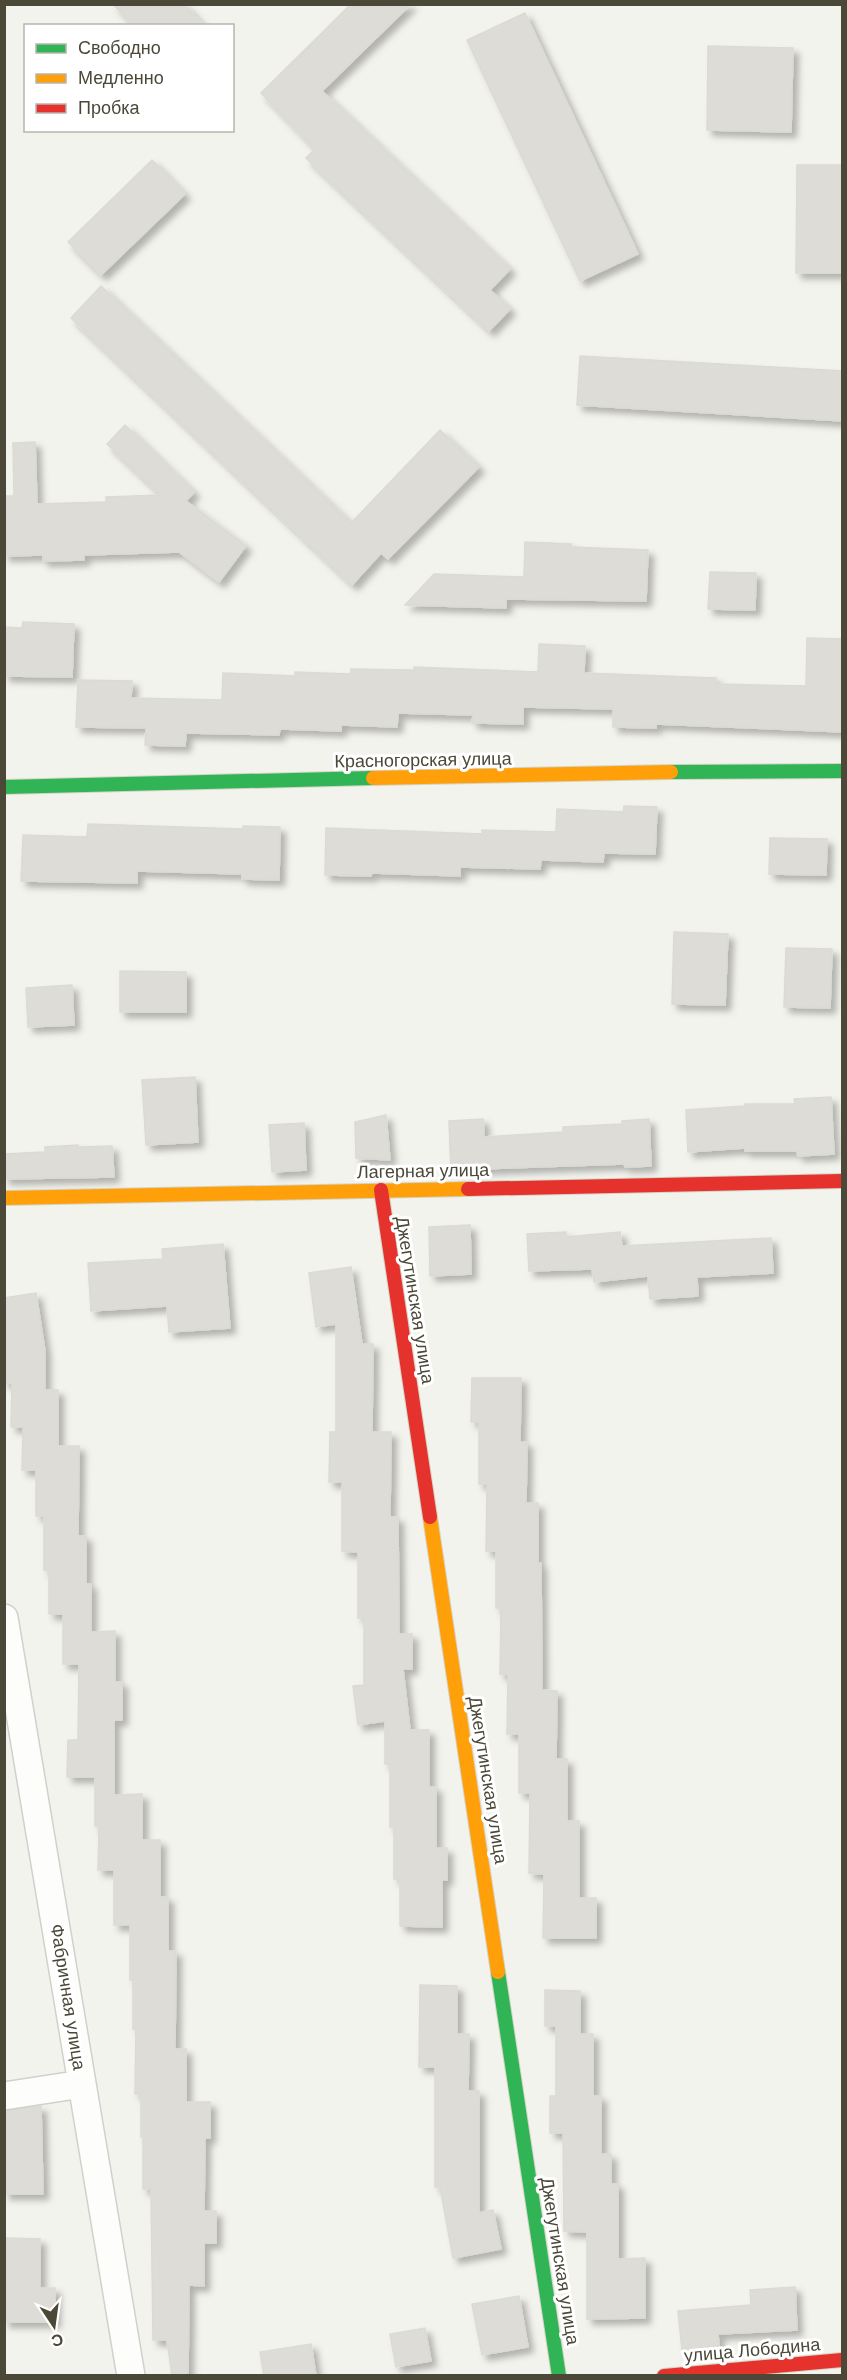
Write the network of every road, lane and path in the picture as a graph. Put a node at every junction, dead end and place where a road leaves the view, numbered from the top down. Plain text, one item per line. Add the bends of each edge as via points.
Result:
1 (843, 771) edge
2 (4, 787) edge
3 (843, 1181) edge
4 (381, 1190) junction
5 (4, 1198) edge
6 (4, 1618) edge
7 (82, 2084) junction
8 (4, 2096) edge
9 (843, 2360) edge
10 (131, 2376) edge
11 (559, 2376) edge
12 (664, 2376) edge

1 - 2 street, Красногорская улица
3 - 4 street, Лагерная улица
4 - 5 street, Лагерная улица
4 - 11 street, Джегутинская улица
6 - 7 street, Фабричная улица
7 - 8 street
7 - 10 street, Фабричная улица
9 - 12 street, улица Лободина

